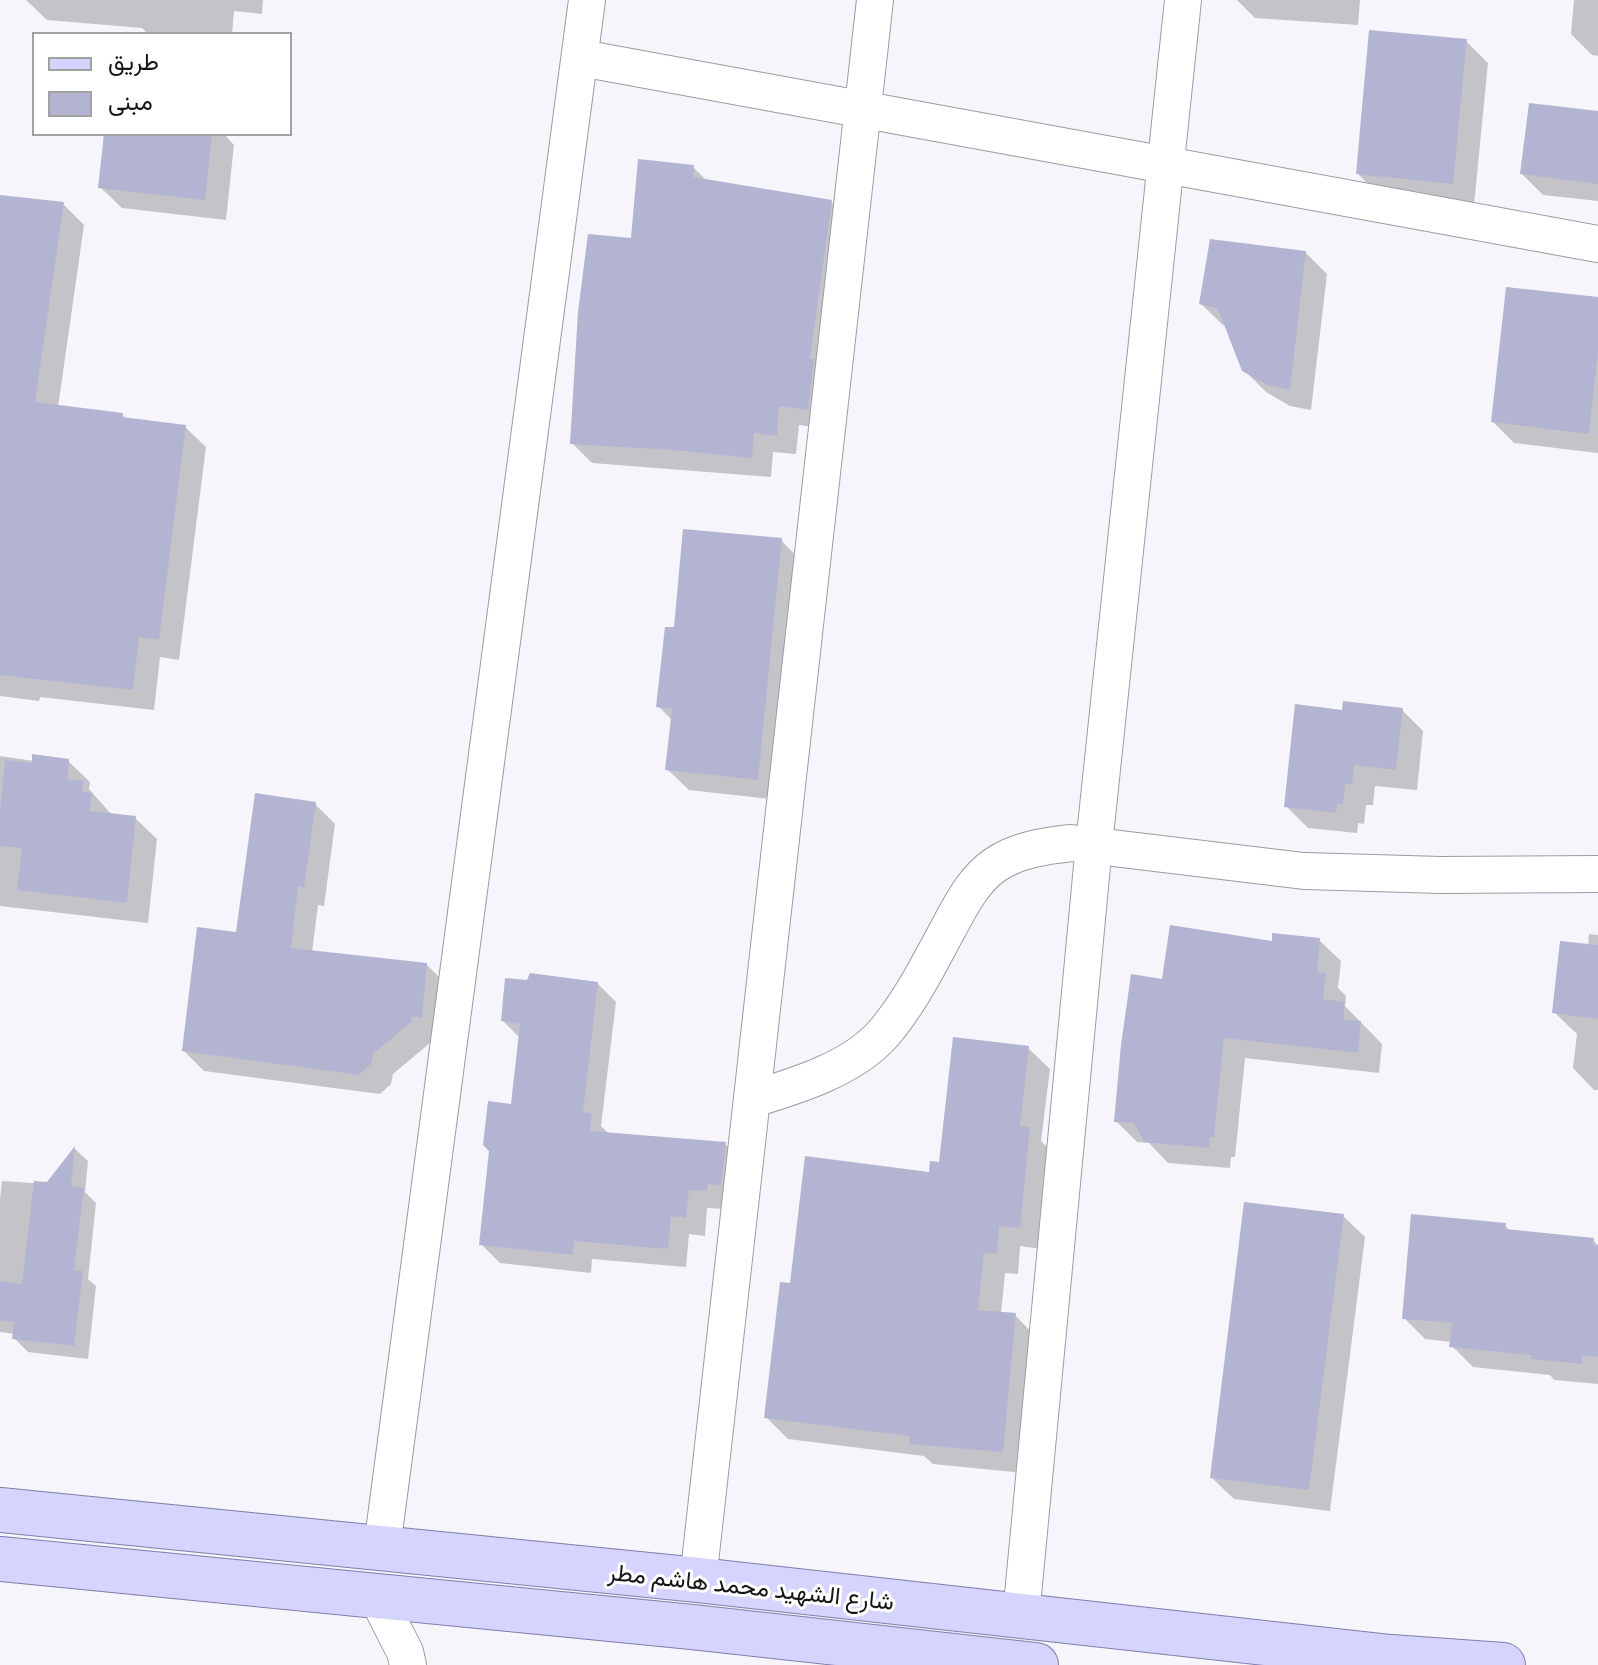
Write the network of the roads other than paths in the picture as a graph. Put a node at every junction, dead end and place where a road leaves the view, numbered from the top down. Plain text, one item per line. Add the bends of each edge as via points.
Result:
1 (587, 0) edge
2 (875, 0) edge
3 (1183, 0) edge
4 (581, 58) junction
5 (863, 109) junction
6 (1164, 165) junction
7 (1598, 244) edge
8 (1094, 845) junction
9 (1598, 874) edge
10 (753, 1099) junction
11 (0, 1510) edge
12 (382, 1547) junction
13 (0, 1559) edge
14 (698, 1580) junction
15 (377, 1597) junction
16 (1021, 1616) junction
17 (408, 1665) edge
18 (1036, 1665) edge
19 (1503, 1665) edge

1 - 4 street
2 - 5 street
3 - 6 street
4 - 5 street
4 - 12 street
5 - 6 street
5 - 10 street
6 - 7 street
6 - 8 street
8 - 9 street via 1304,871
8 - 10 street via 1033,848 995,865 974,885 917,986 882,1035 831,1070
8 - 16 street
10 - 14 street
11 - 12 main road, شارع الشهيد محمد هاشم مطر
12 - 14 main road, شارع الشهيد محمد هاشم مطر
13 - 15 main road, شارع الشهيد محمد هاشم مطر
14 - 16 main road, شارع الشهيد محمد هاشم مطر
15 - 17 street
15 - 18 main road, شارع الشهيد محمد هاشم مطر
16 - 19 main road, شارع الشهيد محمد هاشم مطر

